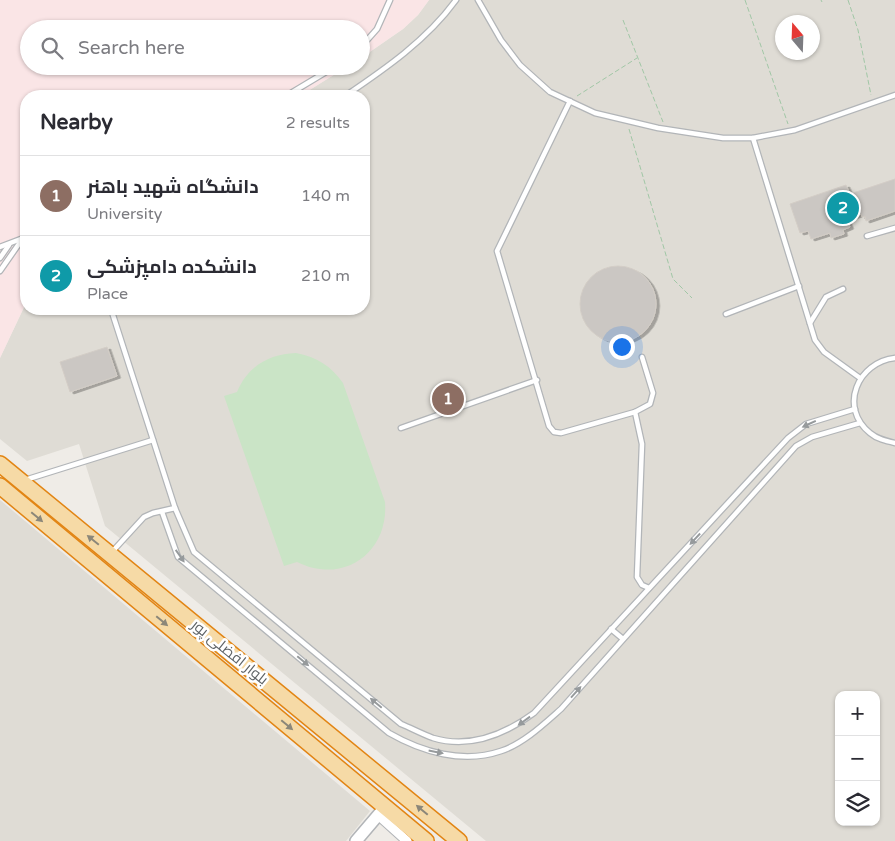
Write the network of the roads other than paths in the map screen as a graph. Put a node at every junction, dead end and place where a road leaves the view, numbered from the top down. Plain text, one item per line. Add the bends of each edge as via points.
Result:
1 (390, 0) edge
2 (456, 0) edge
3 (478, 0) edge
4 (370, 36) edge
5 (321, 75) edge
6 (296, 90) edge
7 (354, 90) edge
8 (895, 95) edge
9 (570, 101) junction
10 (753, 138) junction
11 (894, 230) edge
12 (867, 236) dead end
13 (20, 240) edge
14 (10, 244) junction
15 (20, 245) edge
16 (0, 247) edge
17 (0, 258) edge
18 (0, 271) edge
19 (799, 286) junction
20 (843, 289) dead end
21 (726, 314) dead end
22 (113, 315) edge
23 (810, 323) junction
24 (642, 357) dead end
25 (895, 358) edge
26 (860, 378) junction
27 (536, 380) junction
28 (855, 409) junction
29 (635, 412) junction
30 (860, 422) junction
31 (401, 428) dead end
32 (153, 440) junction
33 (895, 443) edge
34 (0, 464) edge
35 (21, 481) junction
36 (0, 486) edge
37 (175, 508) junction
38 (162, 512) junction
39 (110, 554) junction
40 (649, 588) junction
41 (611, 629) junction
42 (623, 639) junction
43 (381, 811) junction
44 (356, 841) edge
45 (407, 841) edge
46 (426, 841) edge
47 (459, 841) edge

1 - 4 lane via 377,29
2 - 7 lane via 442,19 384,70
3 - 9 lane via 501,40 520,64 550,92
5 - 6 lane
8 - 10 lane via 790,131
9 - 10 lane via 595,113 666,130 723,138
9 - 27 lane via 498,251
10 - 19 lane
11 - 12 lane
13 - 14 lane
14 - 16 lane
14 - 17 lane
15 - 18 lane
19 - 21 lane
19 - 23 lane
20 - 23 lane via 826,297
22 - 32 lane
23 - 26 lane via 815,340 824,352
24 - 29 lane via 653,393 650,404
25 - 26 lane via 871,366
26 - 28 lane via 854,398
27 - 29 lane via 549,426 554,432 561,433
27 - 31 lane
28 - 30 lane
28 -> 40 lane via 806,424 788,438
29 - 40 lane via 642,444 637,576 642,585
30 - 33 lane via 869,433
30 - 42 lane via 812,437 796,446
32 - 35 lane
32 - 37 lane
34 - 35 highway, بلوار افضلی پور
39 -> 35 highway, بلوار افضلی پور
36 -> 43 highway, بلوار افضلی پور
37 - 38 lane
41 -> 37 lane via 534,713 518,725 480,740 453,742 432,737 401,724 194,552
38 - 39 lane via 144,518
38 -> 42 lane via 178,557 389,733 430,752 476,756 502,751 532,734 561,709
47 -> 39 highway, بلوار افضلی پور
40 - 41 lane
41 - 42 lane
43 - 44 street
43 - 45 street
43 - 46 highway, بلوار افضلی پور

